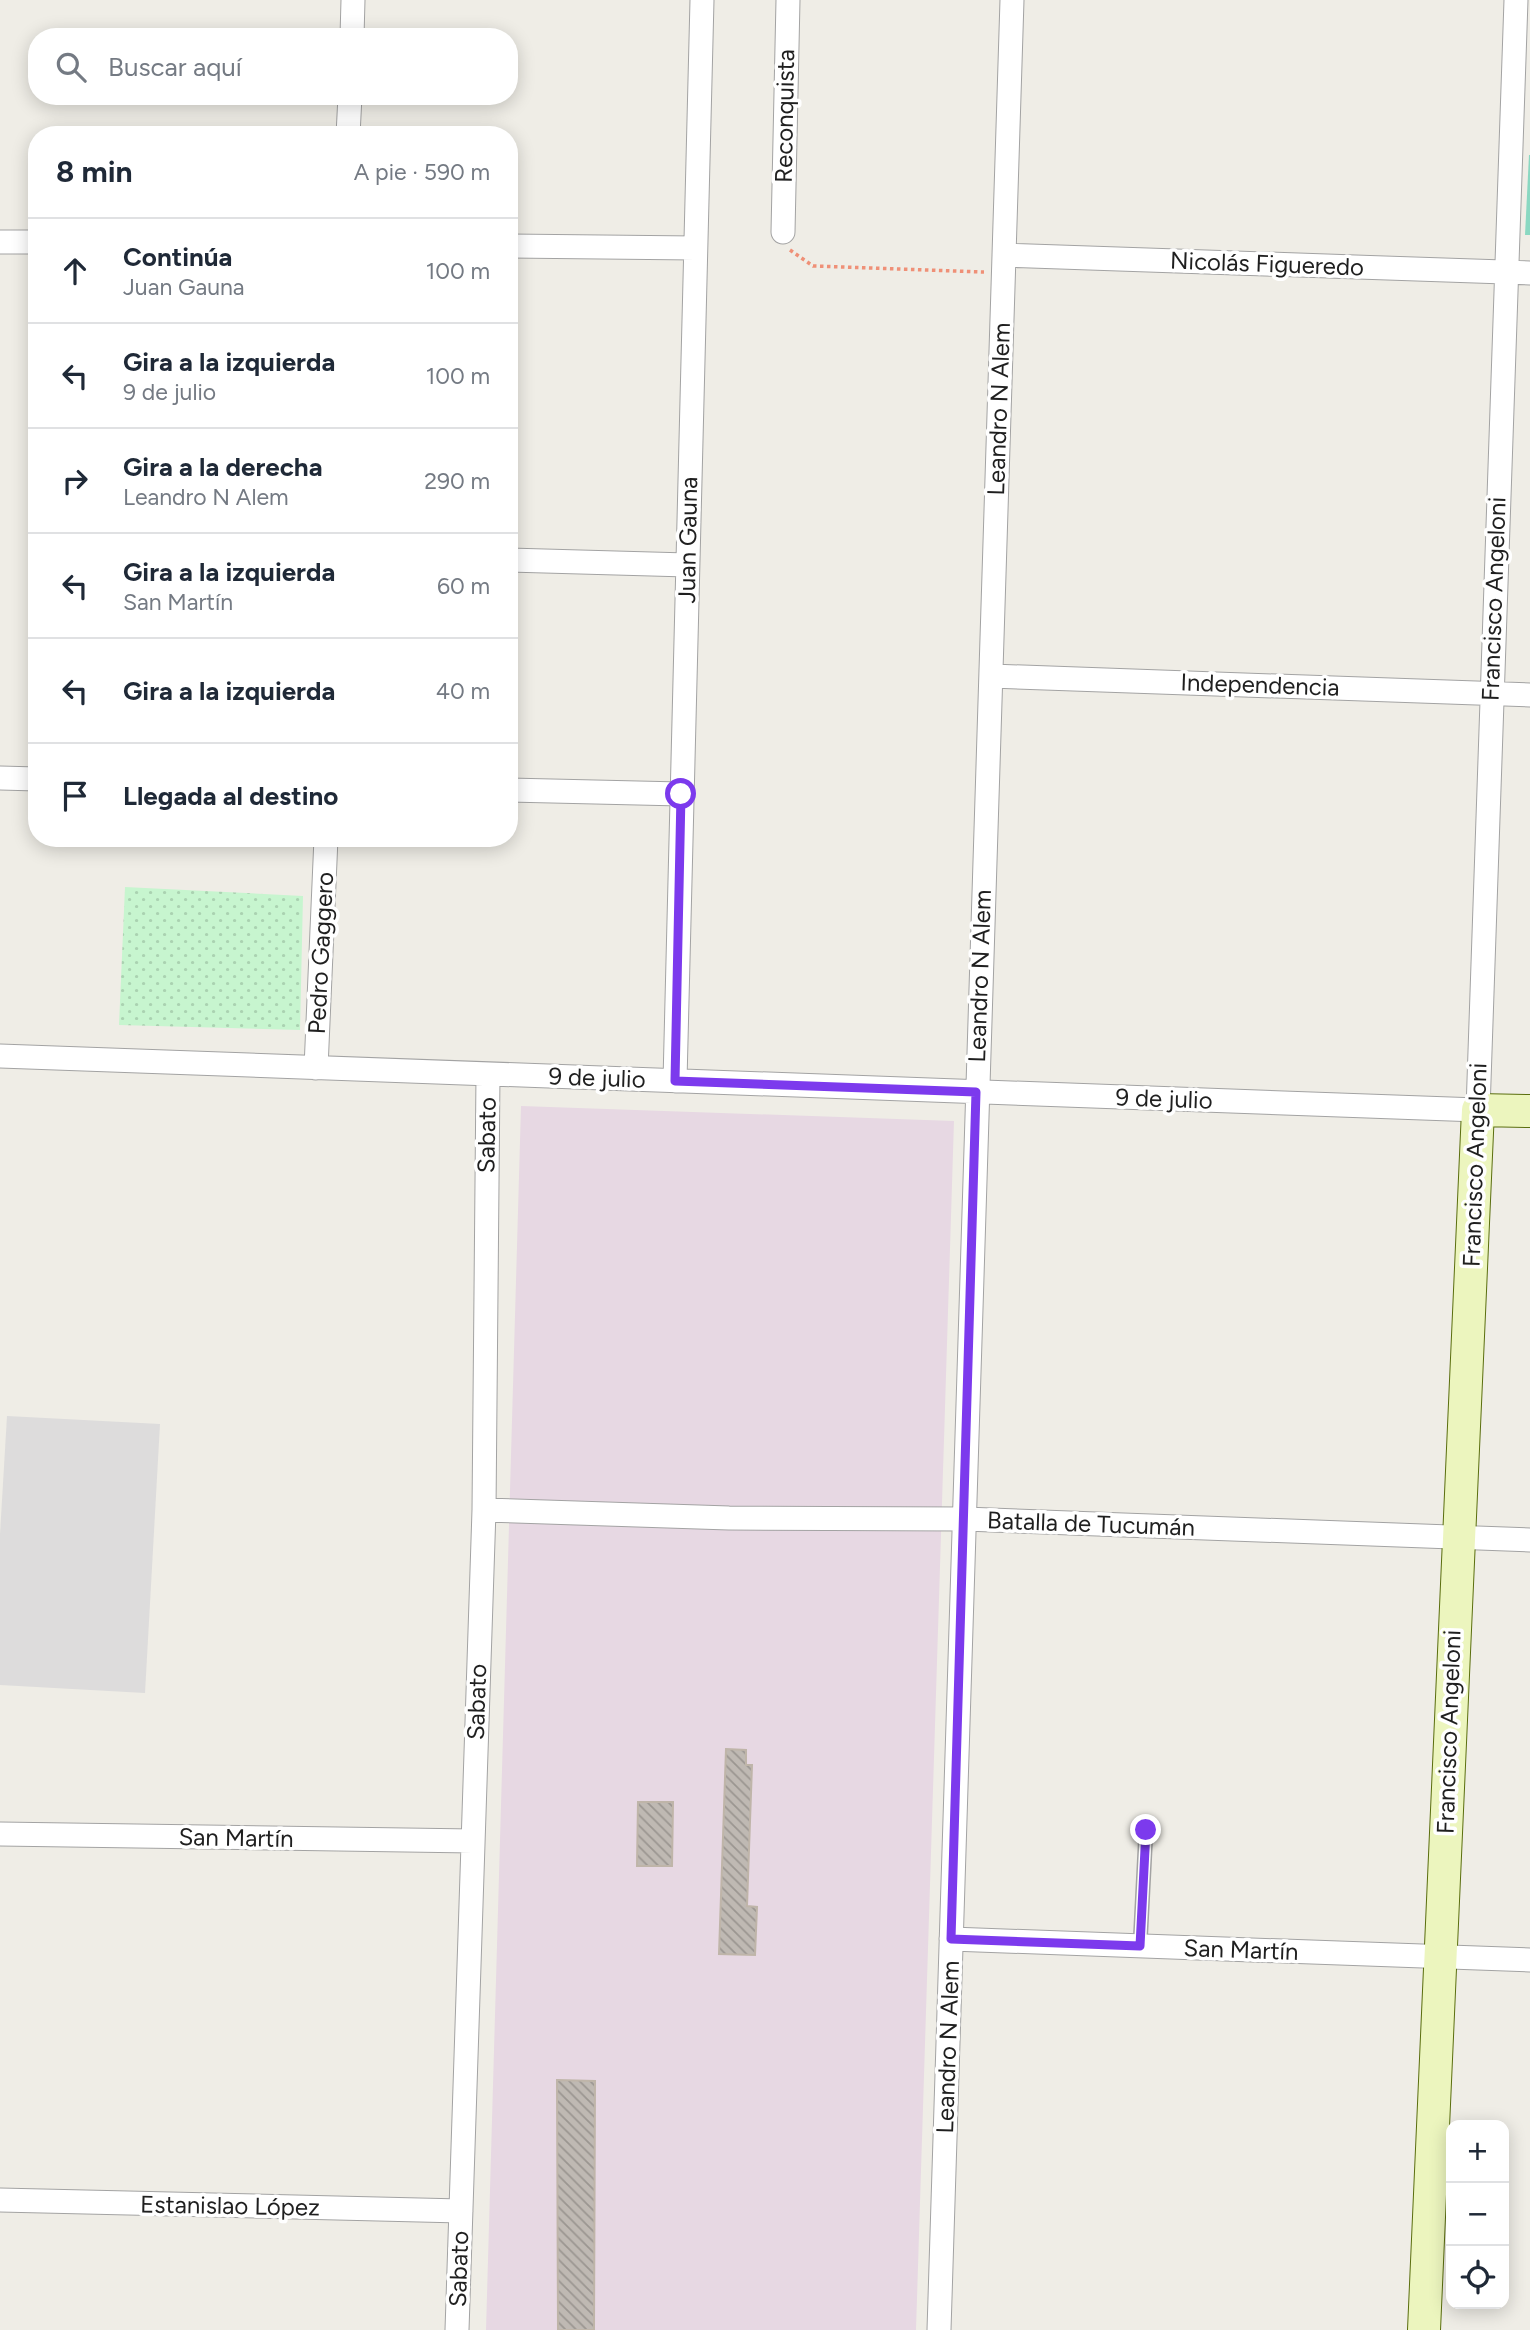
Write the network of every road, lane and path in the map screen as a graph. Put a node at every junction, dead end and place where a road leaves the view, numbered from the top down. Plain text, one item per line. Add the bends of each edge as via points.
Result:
1 (353, 0) edge
2 (702, 0) edge
3 (788, 0) edge
4 (1012, 0) edge
5 (1516, 0) edge
6 (352, 28) edge
7 (350, 105) edge
8 (348, 126) edge
9 (783, 232) joint
10 (0, 242) edge
11 (28, 242) edge
12 (518, 246) edge
13 (695, 248) junction
14 (1004, 264) junction
15 (1506, 272) junction
16 (1530, 273) edge
17 (518, 560) edge
18 (687, 565) junction
19 (991, 676) junction
20 (1491, 694) junction
21 (1530, 695) edge
22 (0, 778) edge
23 (28, 779) edge
24 (518, 790) edge
25 (681, 794) junction
26 (326, 847) edge
27 (0, 1056) edge
28 (316, 1068) junction
29 (488, 1074) junction
30 (675, 1081) junction
31 (976, 1092) junction
32 (1478, 1110) junction
33 (1530, 1111) edge
34 (484, 1510) junction
35 (965, 1519) junction
36 (1457, 1538) junction
37 (1530, 1541) edge
38 (1146, 1830) dead end
39 (0, 1834) edge
40 (473, 1841) junction
41 (951, 1939) junction
42 (1140, 1946) junction
43 (1440, 1957) junction
44 (1530, 1960) edge
45 (0, 2200) edge
46 (461, 2211) junction
47 (457, 2330) edge
48 (939, 2330) edge
49 (1424, 2330) edge

1 - 6 street
2 - 13 street, Juan Gauna
3 - 9 street, Reconquista
4 - 14 street, Leandro N Alem
5 - 15 street, Francisco Angeloni
7 - 8 street
9 - 14 path via 792,253 813,265
10 - 11 street
12 - 13 street
13 - 18 street, Juan Gauna
14 - 15 street, Nicolás Figueredo
14 - 19 street, Leandro N Alem
15 - 16 street, Nicolás Figueredo
15 - 20 street, Francisco Angeloni
17 - 18 street
18 - 25 street, Juan Gauna
19 - 20 street, Independencia
19 - 31 street, Leandro N Alem
20 - 21 street, Independencia
20 - 32 street, Francisco Angeloni
22 - 23 street
24 - 25 street
25 - 30 street, Juan Gauna
26 - 28 street, Pedro Gaggero
27 - 28 street, 9 de julio
28 - 29 street, 9 de julio
29 - 30 street, 9 de julio
29 - 34 street, Sabato
30 - 31 street, 9 de julio
31 - 32 street, 9 de julio
31 - 35 street, Leandro N Alem
32 - 33 main road, 9 de julio
32 - 36 main road, Francisco Angeloni
34 - 35 street, Batalla de Tucumán
34 - 40 street, Sabato
35 - 36 street, Batalla de Tucumán
35 - 41 street, Leandro N Alem
36 - 37 street, Batalla de Tucumán
36 - 43 main road, Francisco Angeloni
38 - 42 lane
39 - 40 street, San Martín
40 - 46 street, Sabato
41 - 42 street, San Martín
41 - 48 street, Leandro N Alem
42 - 43 street, San Martín
43 - 44 street, San Martín
43 - 49 main road, Francisco Angeloni
45 - 46 street, Estanislao López
46 - 47 street, Sabato

